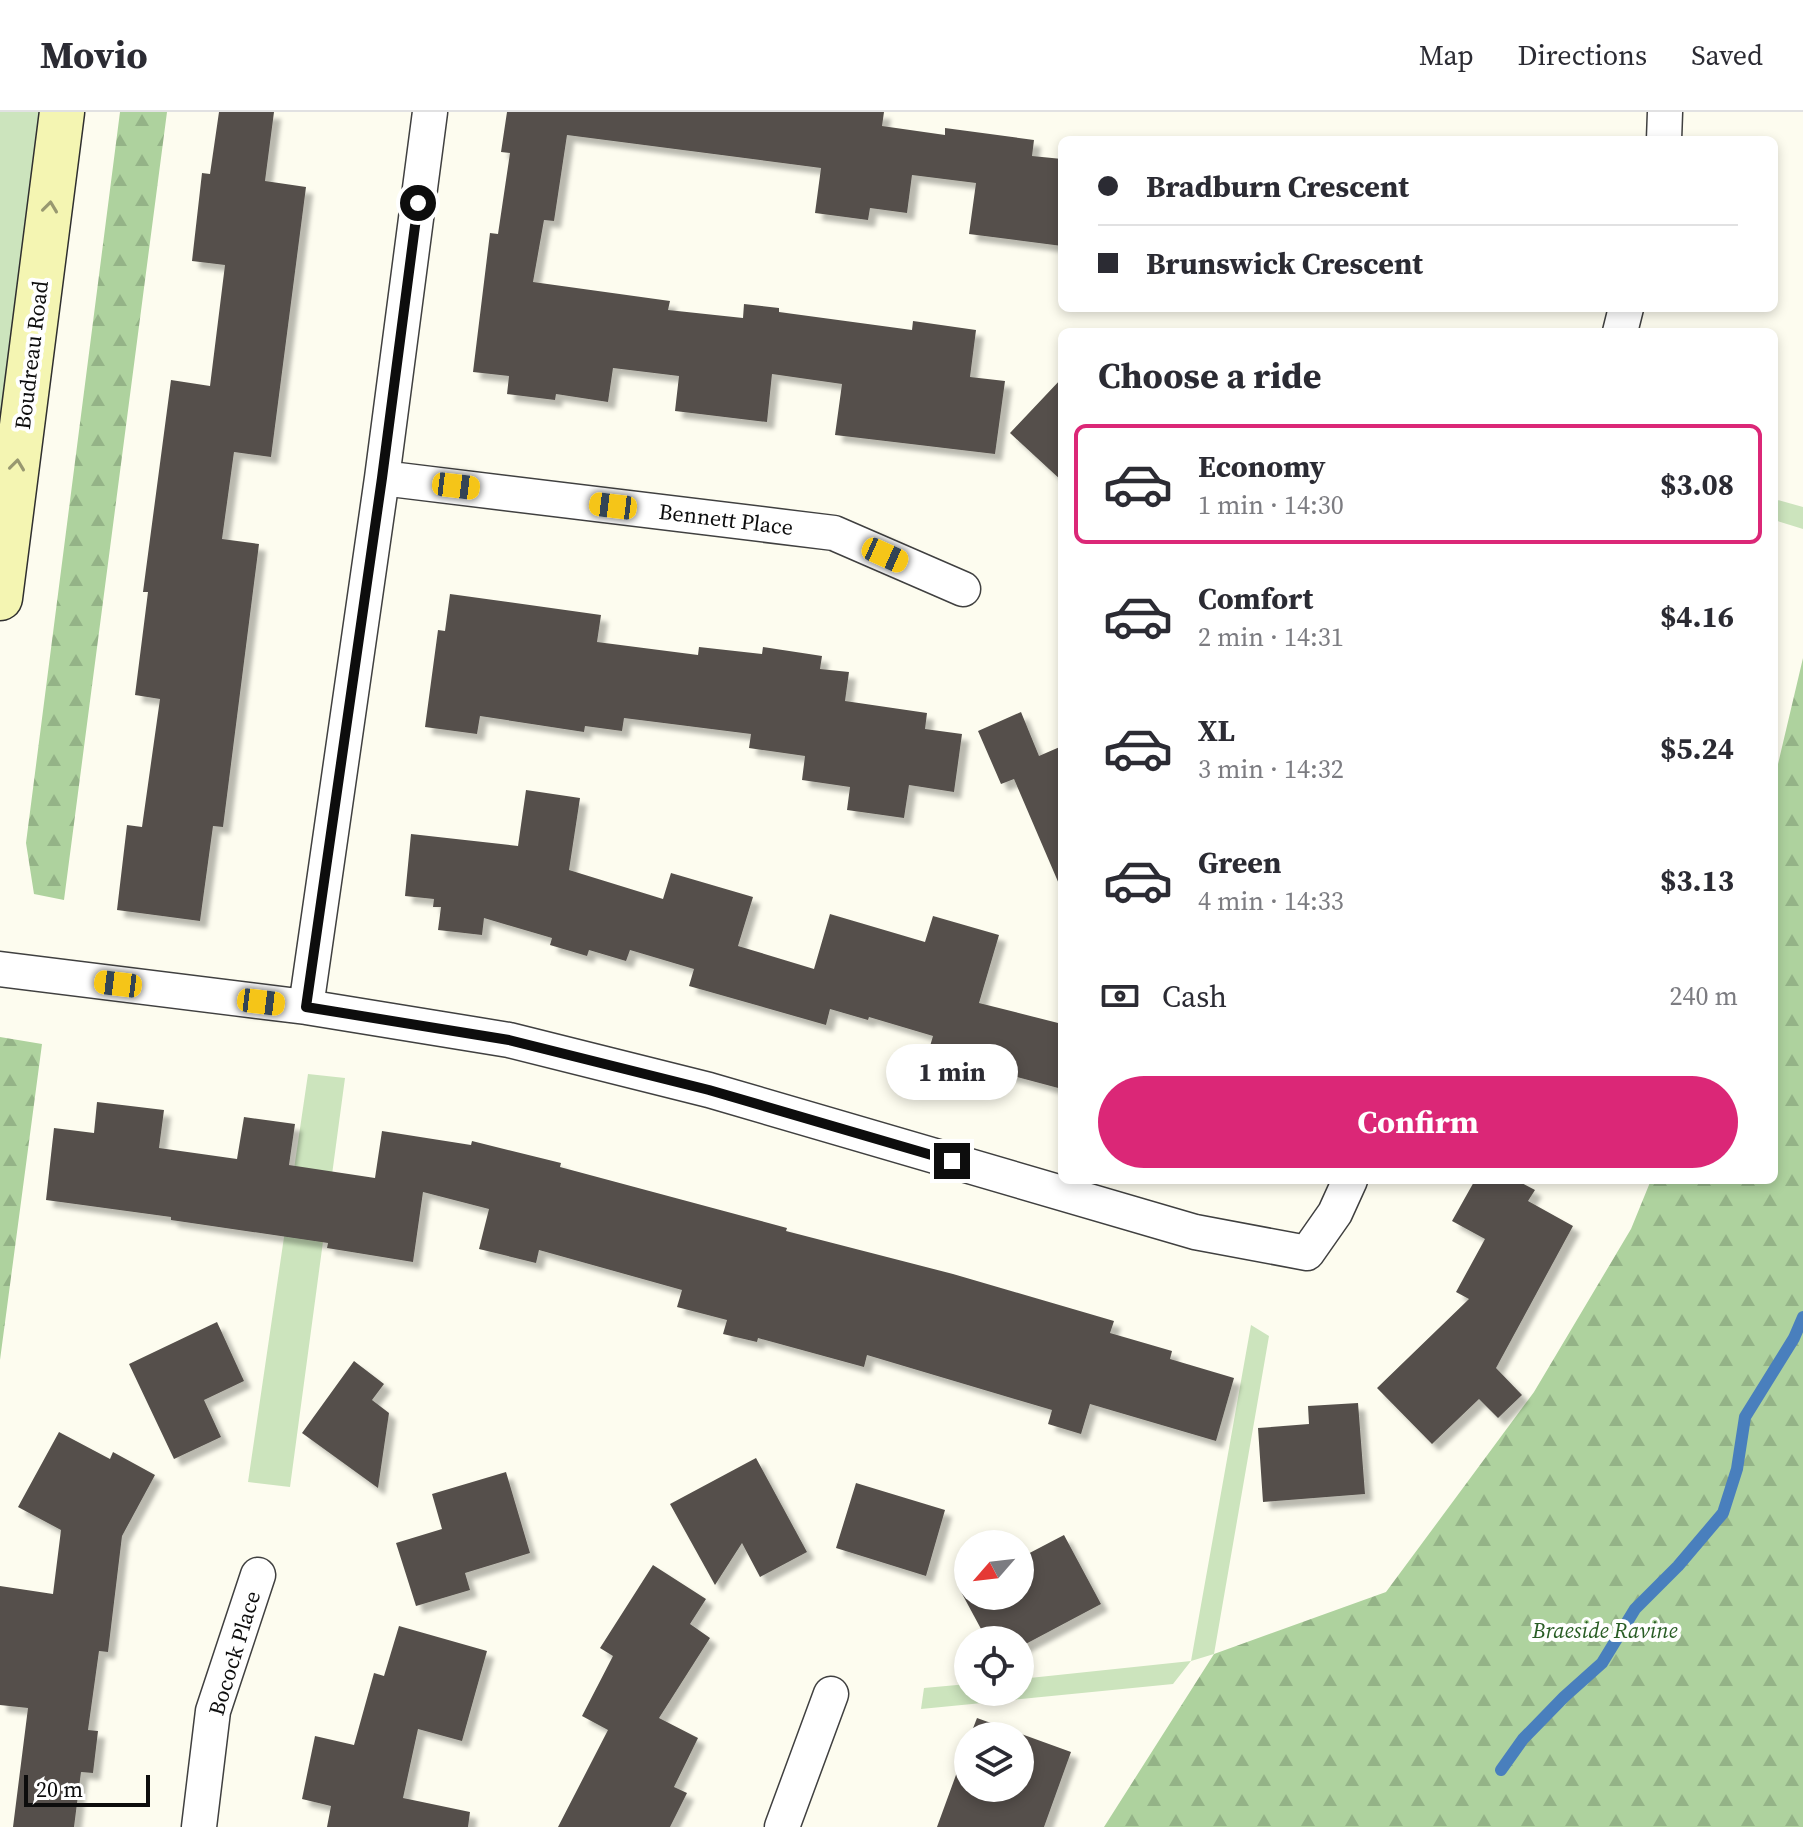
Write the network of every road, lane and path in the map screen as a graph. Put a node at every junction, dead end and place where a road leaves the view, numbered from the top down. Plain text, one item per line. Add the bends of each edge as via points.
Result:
1 (62, 112) edge
2 (430, 112) edge
3 (1665, 112) edge
4 (1664, 136) edge
5 (382, 478) junction
6 (963, 589) dead end
7 (0, 598) edge
8 (0, 969) edge
9 (306, 1007) junction
10 (1348, 1184) edge
11 (258, 1575) dead end
12 (831, 1694) dead end
13 (199, 1827) edge
14 (782, 1827) edge

7 -> 1 main road, Boudreau Road
2 - 5 street
3 - 4 street
5 - 6 street, Bennett Place via 834,533
5 - 9 street
8 - 9 street
9 - 10 street via 509,1040 709,1090 1195,1232 1307,1253
11 - 13 street, Bocock Place via 213,1711
12 - 14 street

